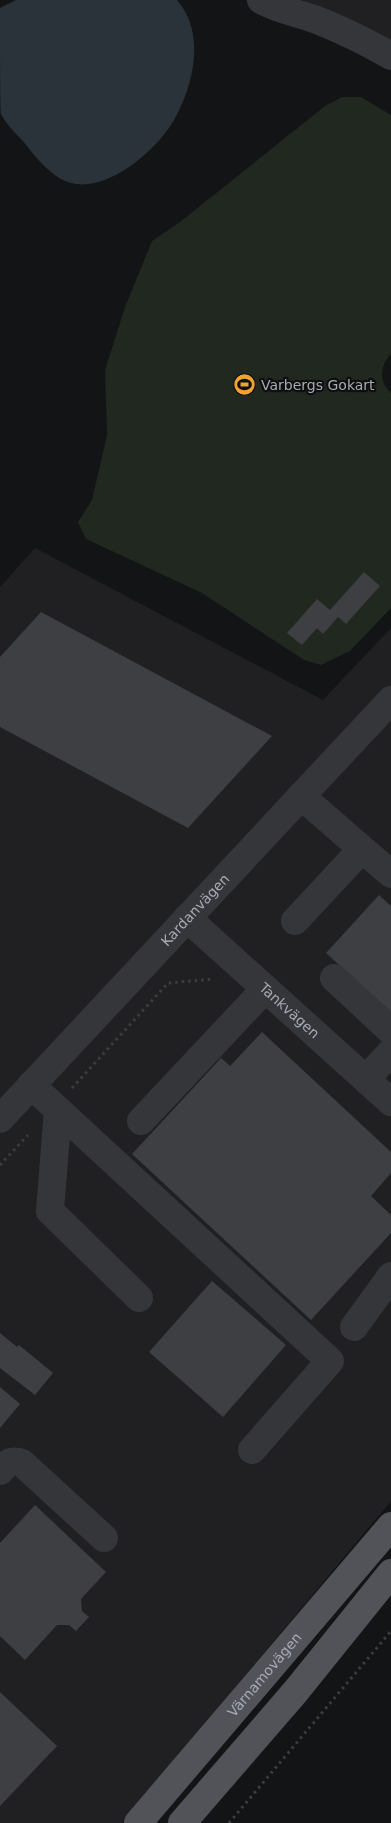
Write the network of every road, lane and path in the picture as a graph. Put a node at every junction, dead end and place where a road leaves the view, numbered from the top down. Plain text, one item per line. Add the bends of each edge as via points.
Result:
1 (261, 0) edge
2 (391, 56) edge
3 (391, 700) edge
4 (300, 796) junction
5 (361, 850) junction
6 (391, 874) edge
7 (187, 918) junction
8 (295, 921) dead end
9 (233, 960) junction
10 (334, 978) dead end
11 (265, 989) junction
12 (391, 1031) edge
13 (391, 1052) edge
14 (366, 1079) junction
15 (31, 1085) junction
16 (391, 1102) edge
17 (56, 1108) junction
18 (0, 1119) edge
19 (141, 1121) dead end
20 (0, 1165) edge
21 (391, 1276) edge
22 (139, 1298) dead end
23 (354, 1327) dead end
24 (252, 1450) dead end
25 (0, 1471) edge
26 (391, 1526) edge
27 (104, 1538) dead end
28 (391, 1573) edge
29 (391, 1631) edge
30 (138, 1823) edge
31 (182, 1823) edge
32 (229, 1823) edge

1 - 2 street via 275,8 348,33
3 - 4 street, Kardanvägen
4 - 5 street
4 - 7 street, Kardanvägen
5 - 6 street
5 - 8 street
7 - 9 street, Tankvägen
7 - 15 street, Kardanvägen
9 - 11 street, Tankvägen
9 - 17 path via 216,979 168,983
10 - 12 street
11 - 14 street, Tankvägen
11 - 19 street
13 - 14 street
14 - 16 street, Tankvägen
15 - 17 street
15 - 18 street, Kardanvägen
17 - 20 path
17 - 22 street via 50,1211
17 - 24 street via 330,1361
21 - 23 street
25 - 27 street via 15,1460 22,1463
26 - 30 main road, Värnamovägen
28 - 31 main road via 296,1692
29 - 32 path

